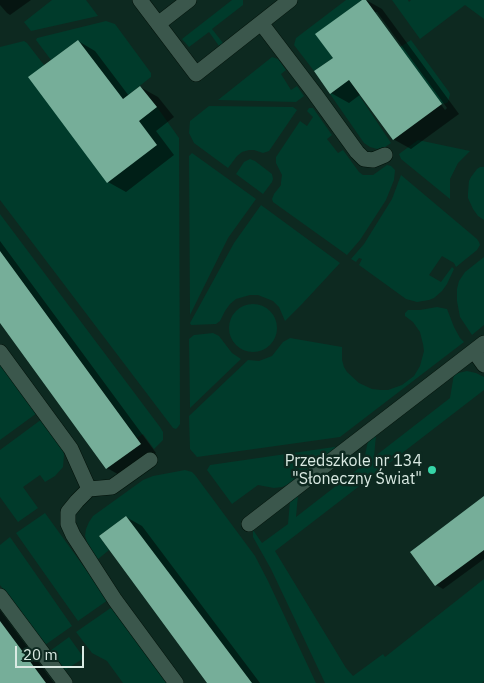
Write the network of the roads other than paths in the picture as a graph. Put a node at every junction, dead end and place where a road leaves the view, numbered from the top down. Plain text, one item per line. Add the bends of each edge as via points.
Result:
1 (140, 0) edge
2 (189, 0) edge
3 (290, 0) edge
4 (261, 23) junction
5 (158, 24) junction
6 (385, 155) dead end
7 (479, 347) edge
8 (0, 352) edge
9 (484, 365) edge
10 (150, 460) dead end
11 (89, 489) junction
12 (249, 524) dead end
13 (0, 596) edge
14 (64, 683) edge
15 (176, 683) edge

1 - 5 street
2 - 5 street
3 - 4 street
4 - 5 street via 196,74
4 - 6 street via 357,152 364,159 373,160
7 - 9 street
7 - 12 street
8 - 11 street via 71,449
10 - 11 street via 112,487
11 - 15 street via 68,512 68,524 115,600
13 - 14 street

